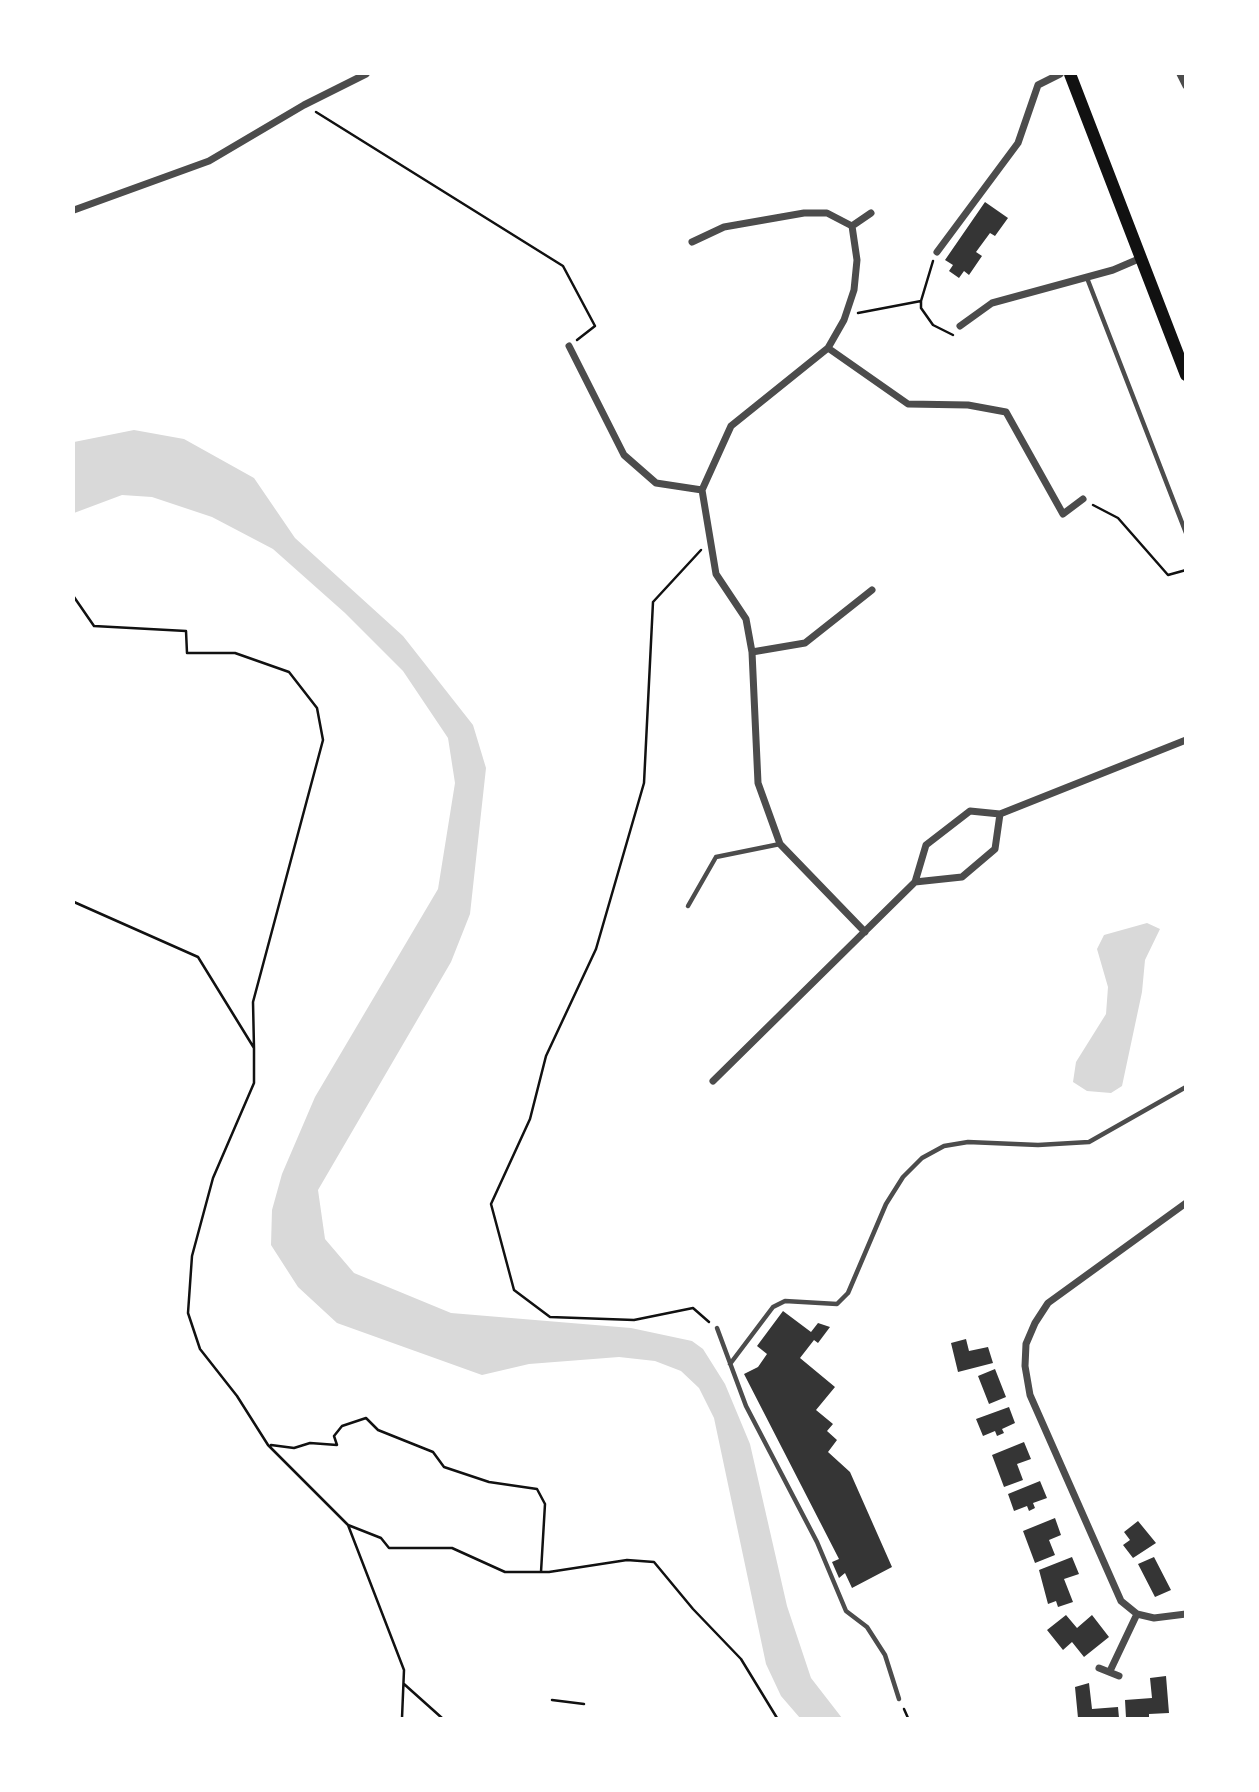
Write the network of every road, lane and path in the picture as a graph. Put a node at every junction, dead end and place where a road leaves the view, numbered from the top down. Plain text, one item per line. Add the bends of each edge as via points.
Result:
1 (366, 74) edge
2 (1060, 74) edge
3 (1070, 74) edge
4 (1180, 74) edge
5 (1185, 86) edge
6 (304, 104) junction
7 (74, 210) edge
8 (871, 214) dead end
9 (852, 226) junction
10 (692, 242) dead end
11 (937, 252) joint
12 (1141, 258) junction
13 (1086, 277) junction
14 (921, 301) junction
15 (847, 312) junction
16 (960, 326) joint
17 (569, 346) joint
18 (828, 348) junction
19 (1185, 375) edge
20 (702, 490) junction
21 (1083, 499) joint
22 (1185, 533) edge
23 (711, 540) junction
24 (1185, 570) edge
25 (872, 590) dead end
26 (74, 597) edge
27 (751, 652) junction
28 (1185, 740) edge
29 (1000, 814) junction
30 (780, 844) junction
31 (915, 882) junction
32 (74, 902) edge
33 (688, 906) dead end
34 (865, 932) junction
35 (254, 1048) junction
36 (713, 1081) dead end
37 (1185, 1087) edge
38 (1185, 1203) edge
39 (717, 1328) joint
40 (730, 1364) junction
41 (268, 1445) junction
42 (348, 1525) junction
43 (541, 1572) junction
44 (1137, 1614) junction
45 (1185, 1614) edge
46 (1099, 1668) dead end
47 (1110, 1671) junction
48 (1119, 1676) dead end
49 (404, 1684) junction
50 (899, 1699) dead end
51 (552, 1700) dead end
52 (584, 1704) dead end
53 (402, 1718) edge
54 (442, 1718) edge
55 (777, 1718) edge

1 - 6 street
2 - 11 street via 1038,85 1018,143
3 - 12 main road
4 - 5 street
6 - 7 street via 209,161
6 - 17 path via 563,266 594,326
8 - 9 street
9 - 10 street via 827,214 804,213 724,227
9 - 15 street via 858,260
11 - 14 path
12 - 13 street
12 - 19 main road
13 - 16 street via 992,303
13 - 22 lane
14 - 15 path
14 - 16 path via 933,325 952,337
15 - 18 street
17 - 20 street via 624,455 656,483
18 - 20 street via 731,426
18 - 21 street via 908,404 968,405 1006,412 1063,514
20 - 23 street
21 - 24 path via 1118,518 1168,575
23 - 27 street via 716,574 746,619
23 - 39 path via 653,602 644,783 596,949 546,1056 530,1119 491,1204 514,1290 550,1317 634,1320 693,1308
25 - 27 street via 805,643
26 - 35 path via 94,626 186,631 187,653 236,653 289,672 317,708 323,740 253,1002
27 - 30 street via 758,783
28 - 29 street
29 - 31 street via 970,811 926,845
29 - 31 street via 995,849 962,877
30 - 33 lane via 716,856
30 - 34 street
31 - 34 street
32 - 35 path via 198,957
34 - 36 street
35 - 41 path via 254,1083 213,1178 191,1256 188,1313 200,1349 237,1395
37 - 40 lane via 1089,1142 968,1142 944,1146 922,1158 886,1204 848,1293 837,1304 785,1301 773,1307
38 - 44 street via 1048,1303 1026,1343 1030,1395 1121,1601
39 - 40 lane
40 - 50 lane via 846,1611 867,1627 885,1655
41 - 42 path
41 - 43 path via 338,1445 334,1436 342,1426 366,1418 378,1430 433,1452 444,1467 489,1482 537,1489 545,1504
42 - 43 path via 381,1538 389,1548 452,1548 505,1572
42 - 49 path via 391,1632
43 - 55 path via 626,1560 654,1562 741,1658
44 - 45 street via 1154,1618
44 - 47 street
46 - 47 street
47 - 48 street
49 - 53 path
49 - 54 path
51 - 52 path

